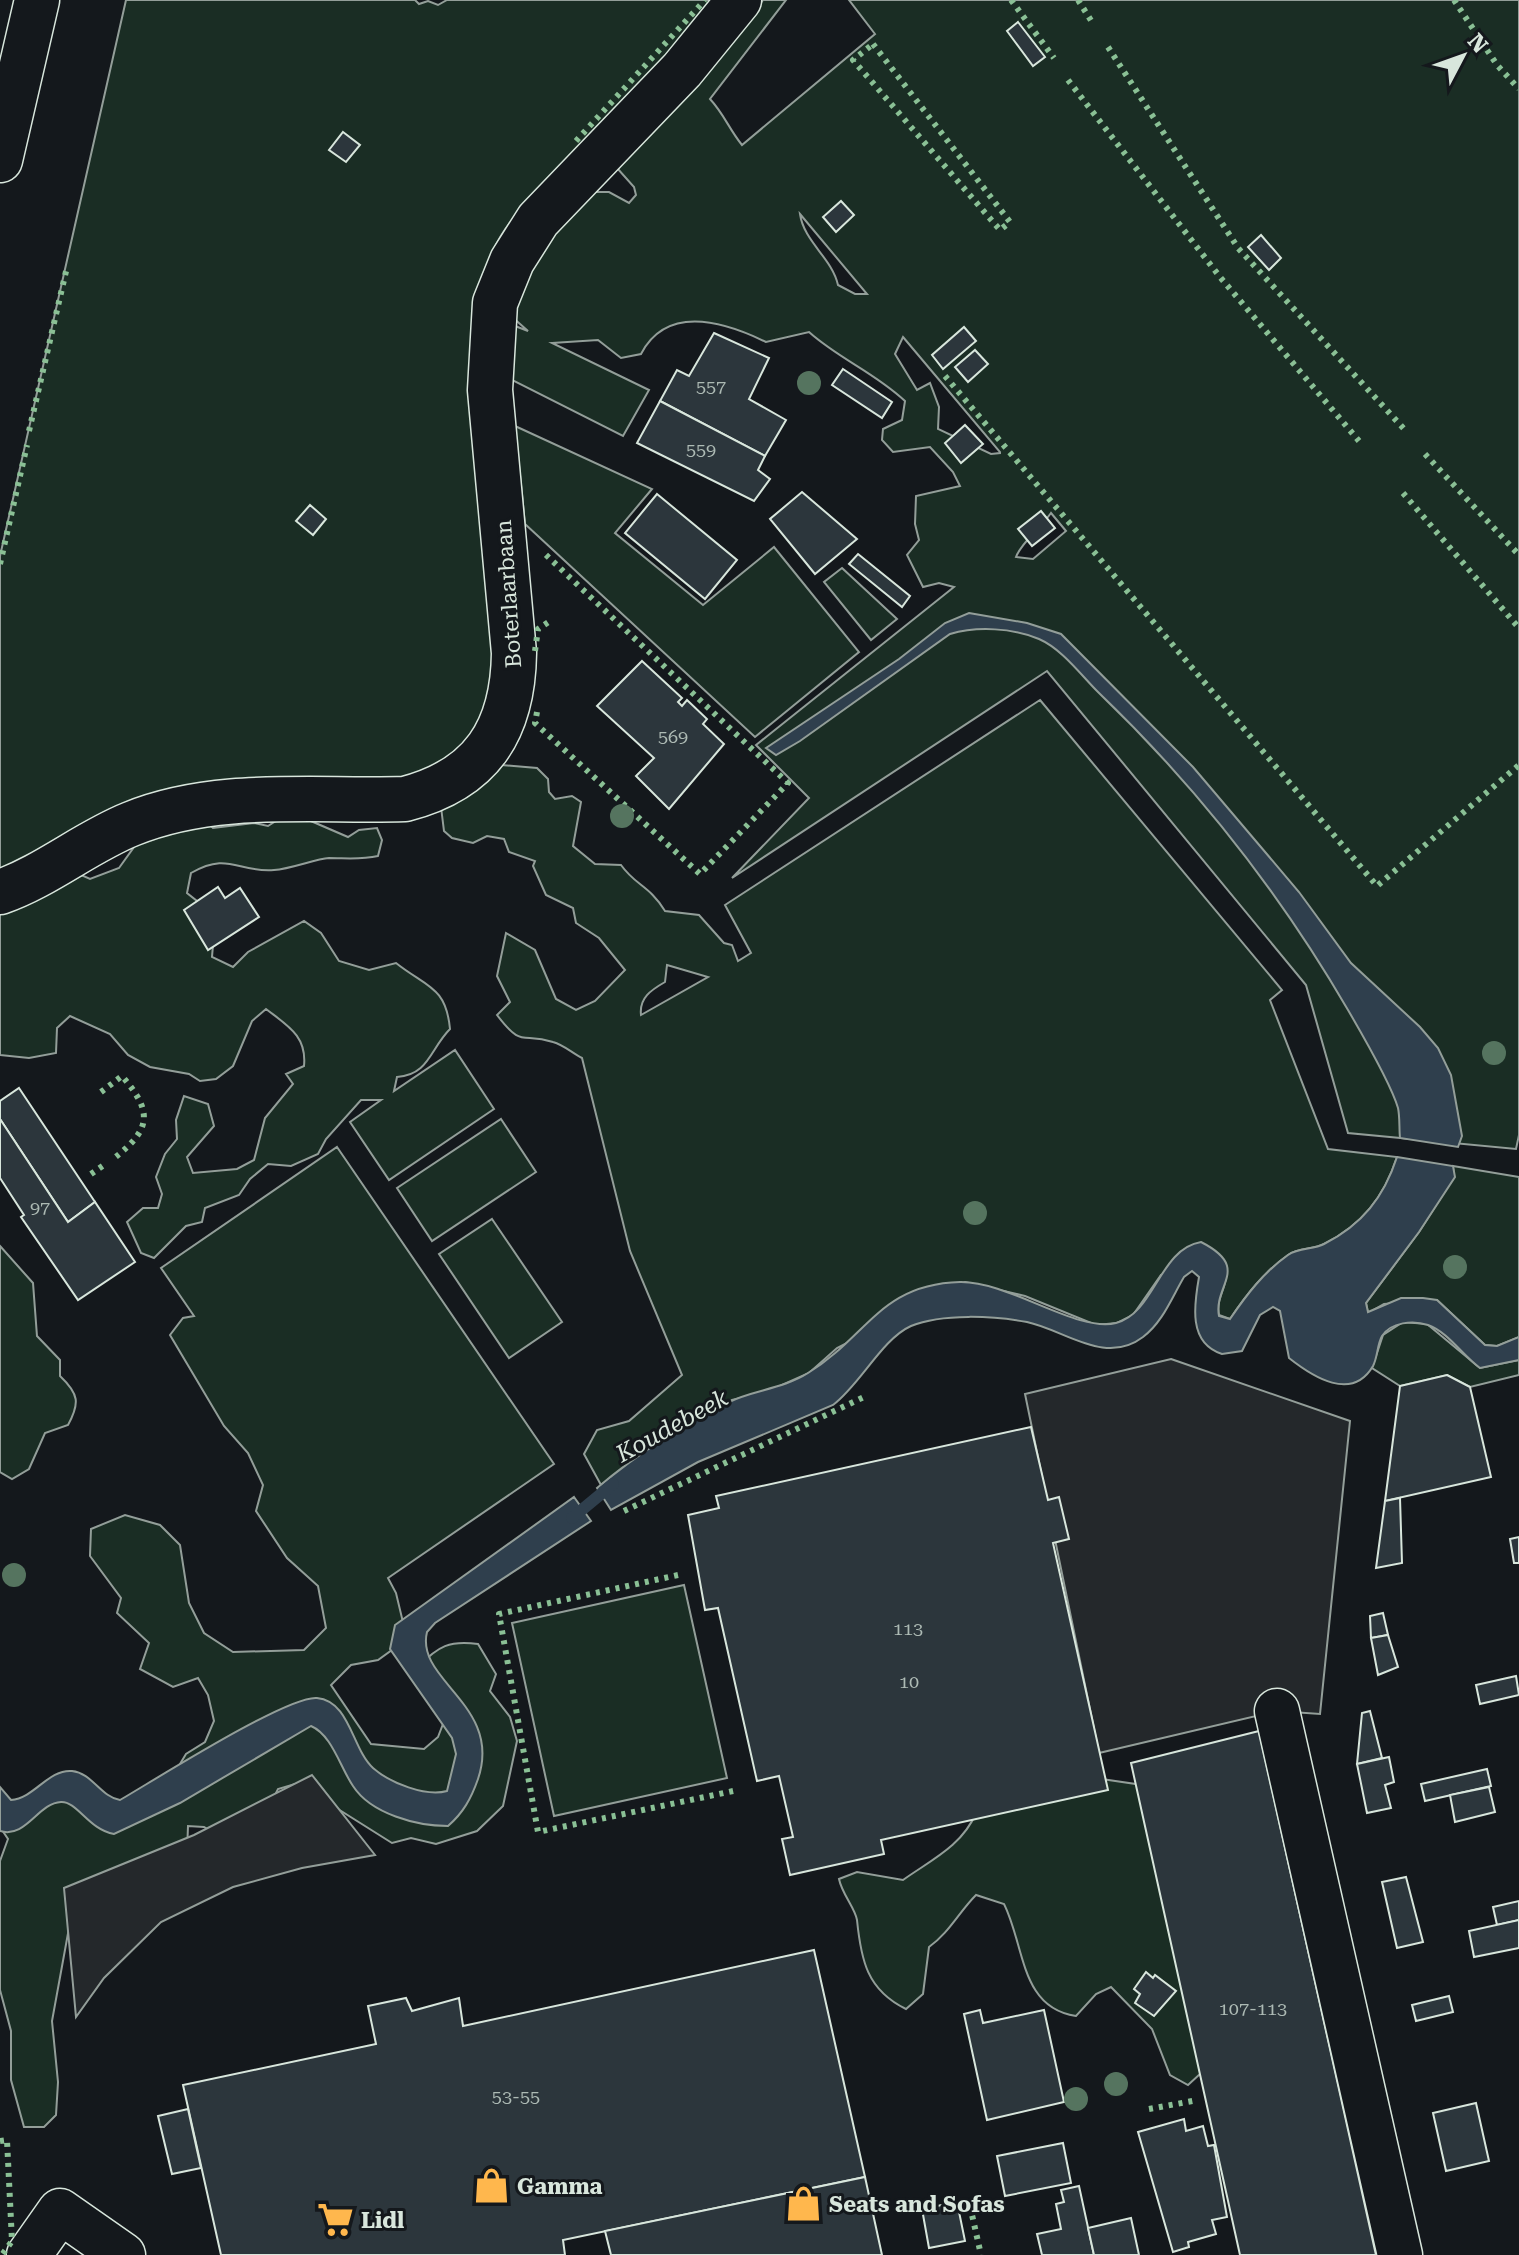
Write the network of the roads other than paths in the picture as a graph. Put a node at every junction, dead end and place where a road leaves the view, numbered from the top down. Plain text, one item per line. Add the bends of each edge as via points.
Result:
1 (37, 0) edge
2 (739, 0) edge
3 (0, 160) edge
4 (0, 892) edge
5 (1277, 1711) dead end
6 (29, 2255) edge
7 (123, 2255) edge
8 (1400, 2255) edge

1 - 3 street
2 - 4 street, Boterlaarbaan via 682,70 538,220 512,261 495,303 490,390 514,653 514,688 497,738 462,775 434,792 405,799 222,802 175,810 131,823
5 - 8 street
6 - 7 street via 60,2211

